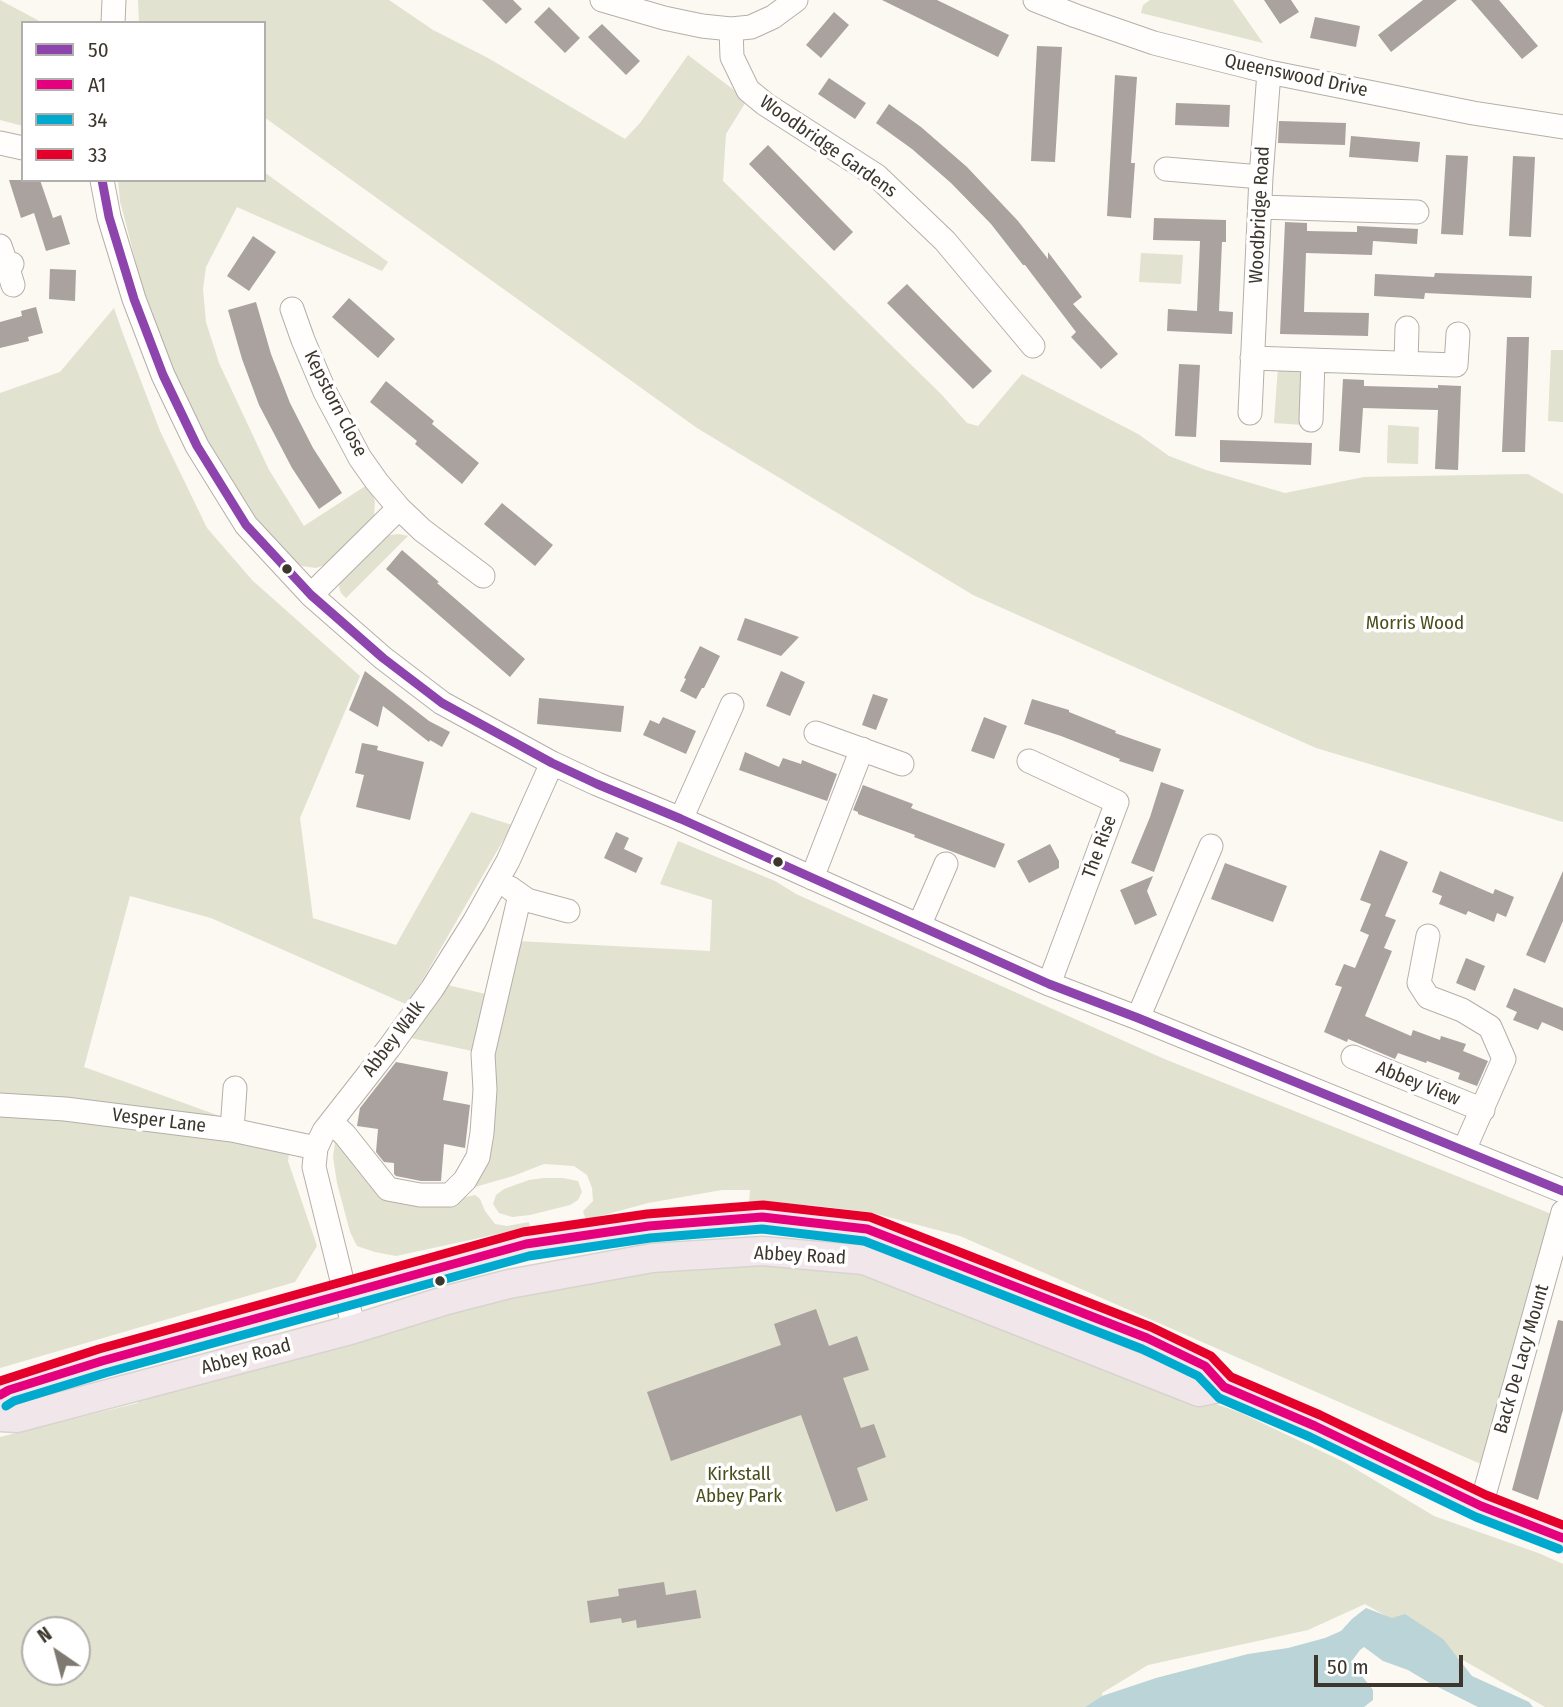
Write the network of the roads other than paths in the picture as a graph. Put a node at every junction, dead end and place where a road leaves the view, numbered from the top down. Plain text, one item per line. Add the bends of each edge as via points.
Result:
1 (114, 0) edge
2 (602, 0) edge
3 (796, 0) edge
4 (1035, 0) edge
5 (113, 21) edge
6 (731, 29) junction
7 (1269, 72) junction
8 (1563, 127) edge
9 (0, 143) edge
10 (21, 148) edge
11 (1166, 169) dead end
12 (1261, 177) junction
13 (102, 182) edge
14 (1260, 207) junction
15 (1417, 212) dead end
16 (292, 309) dead end
17 (1407, 328) dead end
18 (1458, 334) dead end
19 (1033, 346) dead end
20 (1252, 358) junction
21 (1313, 360) junction
22 (1406, 363) junction
23 (1250, 413) dead end
24 (1311, 420) dead end
25 (399, 508) junction
26 (483, 576) dead end
27 (311, 596) junction
28 (732, 705) dead end
29 (817, 733) dead end
30 (862, 749) junction
31 (1028, 761) dead end
32 (552, 763) junction
33 (902, 764) dead end
34 (681, 820) junction
35 (1211, 846) dead end
36 (946, 864) dead end
37 (812, 878) junction
38 (497, 880) junction
39 (520, 895) junction
40 (568, 911) dead end
41 (919, 926) junction
42 (1428, 936) dead end
43 (1049, 984) junction
44 (1138, 1018) junction
45 (1353, 1057) dead end
46 (234, 1088) dead end
47 (0, 1105) edge
48 (1483, 1110) junction
49 (331, 1122) junction
50 (232, 1130) junction
51 (316, 1148) junction
52 (1464, 1150) junction
53 (1563, 1191) edge
54 (1563, 1212) edge
55 (344, 1293) junction
56 (354, 1329) junction
57 (1224, 1387) junction
58 (0, 1395) edge
59 (0, 1417) edge
60 (1481, 1506) junction
61 (1561, 1531) edge

1 - 5 street
2 - 6 street via 664,18
3 - 6 street via 751,27
4 - 7 street, Queenswood Drive via 1154,43
6 - 19 street, Woodbridge Gardens via 732,57 748,90 877,176 946,241
7 - 8 street, Queenswood Drive
7 - 12 street, Woodbridge Road
9 - 10 street
11 - 12 street
12 - 14 street, Woodbridge Road
13 - 27 street via 134,299 197,446 246,525
14 - 15 street
14 - 20 street, Woodbridge Road
16 - 25 street, Kepstorn Close via 341,424 360,458
17 - 22 street
18 - 22 street via 1456,365
20 - 21 street
20 - 23 street, Woodbridge Road
21 - 22 street
21 - 24 street
25 - 26 street, Kepstorn Close
25 - 27 street
27 - 32 street via 442,703
28 - 34 street
29 - 30 street
30 - 33 street
30 - 37 street
31 - 43 street, The Rise via 1117,802
32 - 34 street
32 - 38 street, Abbey Walk
34 - 37 street
35 - 44 street
36 - 41 street
37 - 41 street
38 - 39 street
38 - 49 street, Abbey Walk via 432,989
39 - 40 street
39 - 49 street via 483,1054 485,1090 478,1157 465,1180 450,1195 388,1189
41 - 43 street
42 - 48 street via 1419,983 1428,997 1490,1027 1504,1059
43 - 44 street
44 - 52 street
45 - 48 street, Abbey View
46 - 50 street
47 - 50 street, Vesper Lane
48 - 52 street
49 - 51 street, Abbey Walk
50 - 51 street, Vesper Lane
51 - 55 street via 314,1167
52 - 53 street
54 - 60 street, Back De Lacy Mount
55 - 56 street
55 - 57 main road via 526,1244 649,1226 762,1217 867,1229 1147,1338 1205,1366
55 - 58 main road via 102,1361
56 - 57 main road, Abbey Road via 509,1284 652,1258 762,1251 864,1260 1199,1392
56 - 59 main road, Abbey Road via 17,1418
57 - 60 main road, Abbey Road
60 - 61 main road, Abbey Road

